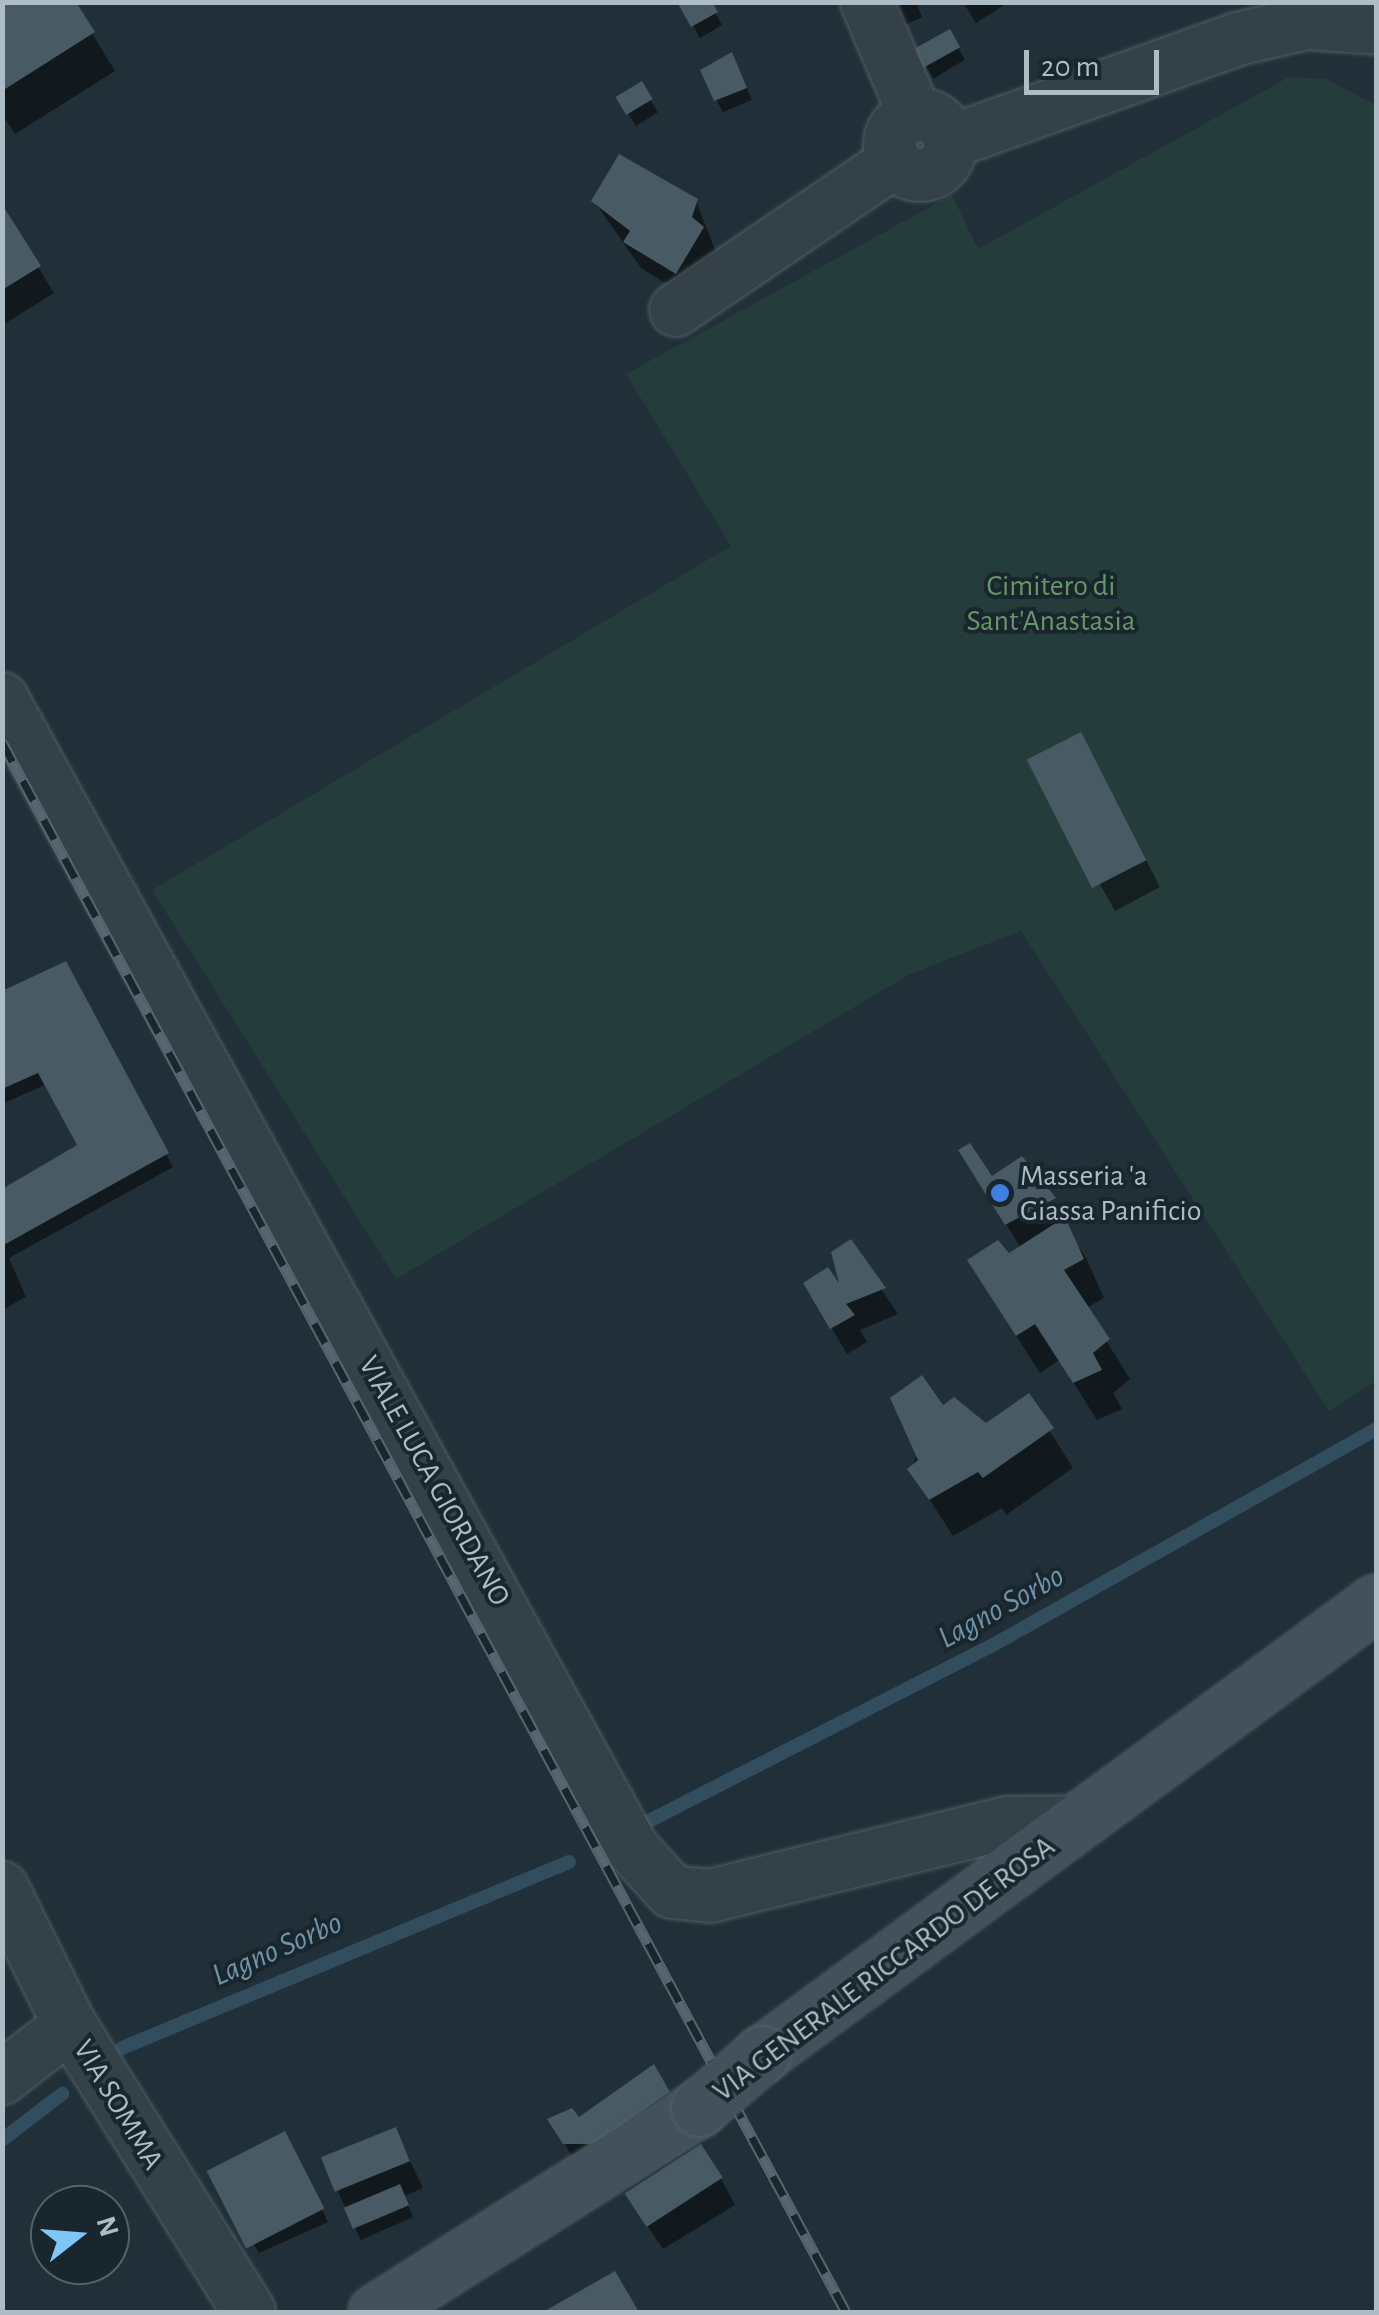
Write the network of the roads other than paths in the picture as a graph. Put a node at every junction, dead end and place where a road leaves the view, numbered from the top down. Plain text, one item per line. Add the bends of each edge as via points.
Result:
1 (867, 2) edge
2 (1376, 28) edge
3 (920, 139) junction
4 (676, 310) dead end
5 (2, 699) edge
6 (1376, 1602) edge
7 (1080, 1822) junction
8 (2, 1888) edge
9 (70, 2025) junction
10 (2, 2078) edge
11 (249, 2312) edge
12 (376, 2312) edge

1 - 3 street
2 - 3 street via 1308,22 1237,38
3 - 4 street
5 - 7 street, VIALE LUCA GIORDANO via 633,1848 672,1892 728,1892 1008,1822
6 - 7 main road, VIA GENERALE RICCARDO DE ROSA
7 - 12 main road, VIA GENERALE RICCARDO DE ROSA, bridge via 762,2054 699,2108
8 - 9 street, VIA SOMMA
9 - 10 street
9 - 11 street, VIA SOMMA

